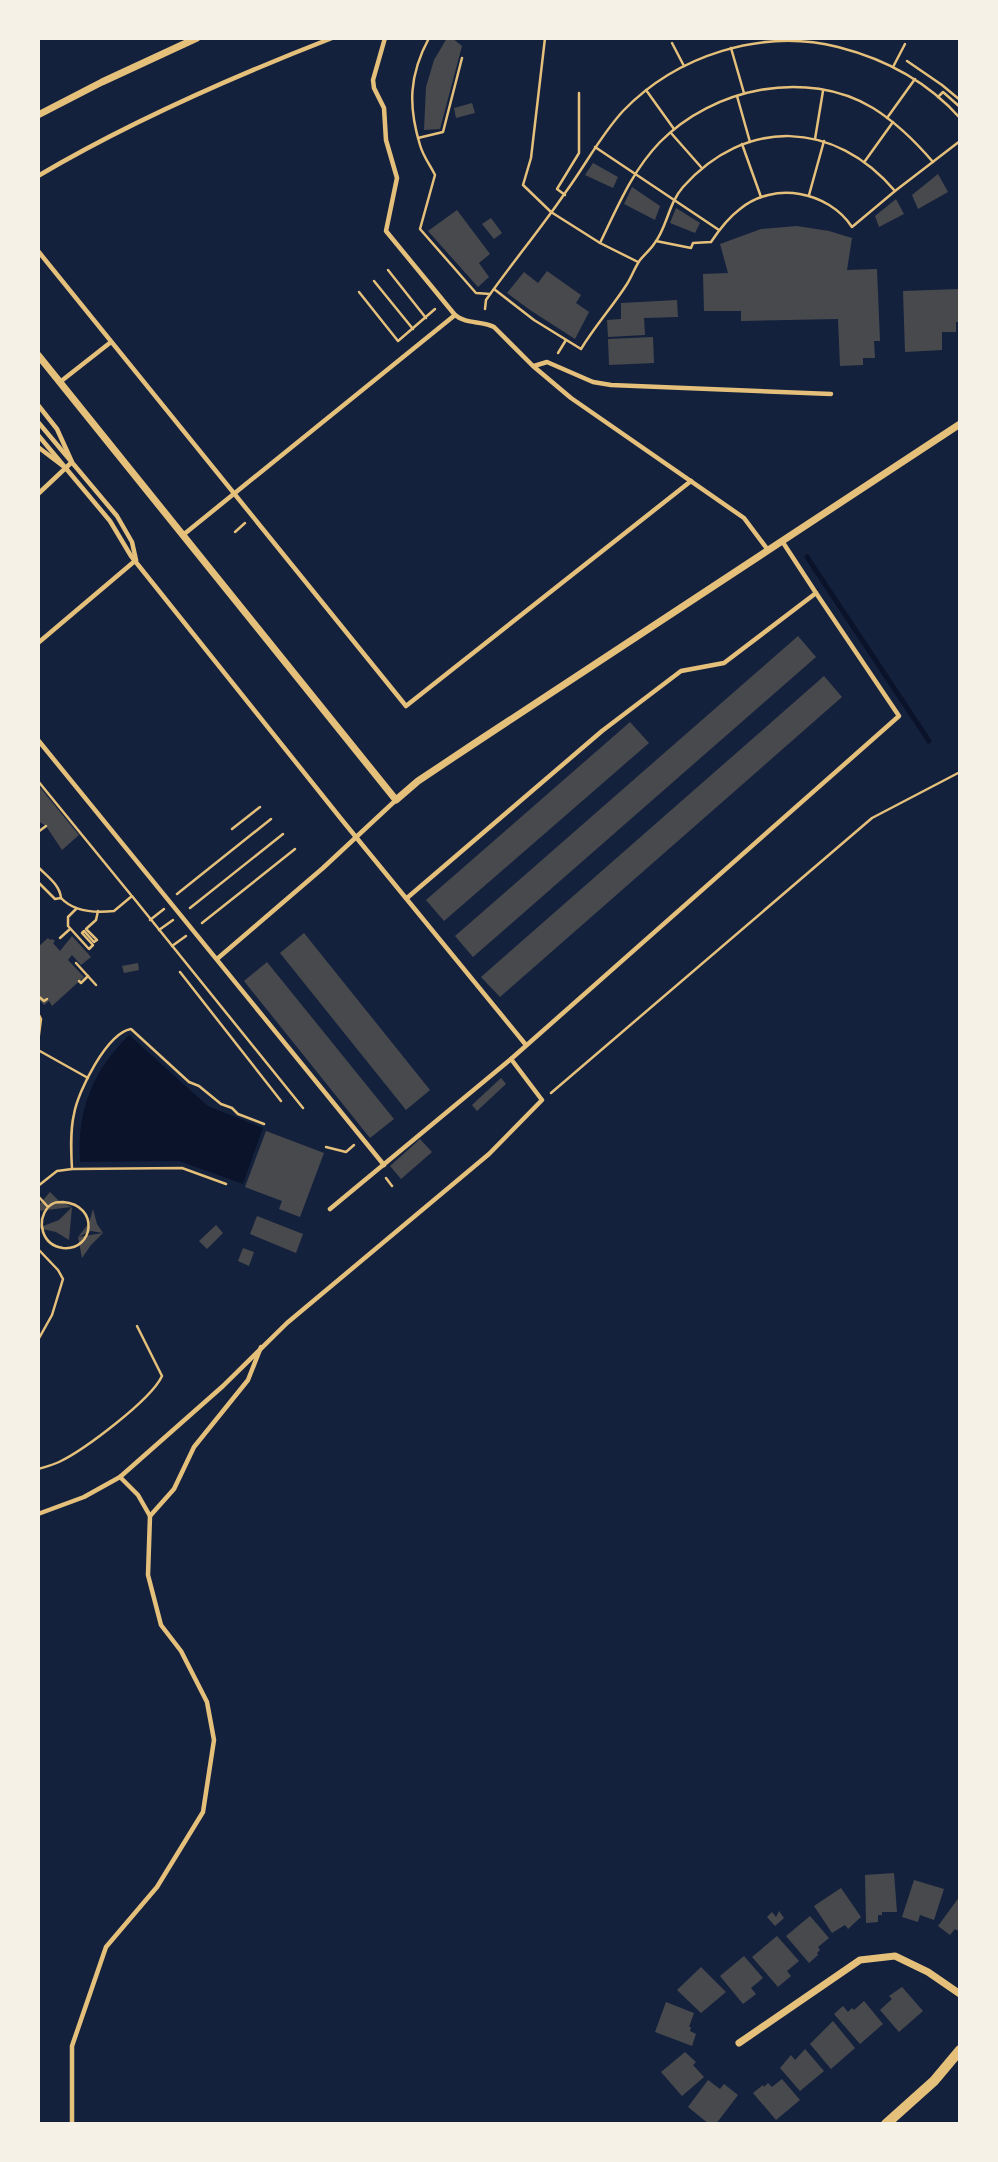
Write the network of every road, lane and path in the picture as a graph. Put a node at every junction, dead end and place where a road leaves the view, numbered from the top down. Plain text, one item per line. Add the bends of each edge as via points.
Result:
1 (197, 38) edge
2 (332, 38) edge
3 (385, 38) edge
4 (429, 38) edge
5 (545, 38) edge
6 (672, 43) dead end
7 (905, 44) dead end
8 (731, 48) junction
9 (462, 58) dead end
10 (907, 61) dead end
11 (684, 66) junction
12 (893, 67) junction
13 (915, 79) junction
14 (646, 90) junction
15 (823, 92) junction
16 (579, 93) dead end
17 (744, 93) junction
18 (737, 96) junction
19 (938, 97) junction
20 (960, 100) edge
21 (960, 107) edge
22 (38, 115) edge
23 (887, 118) junction
24 (960, 118) edge
25 (893, 122) junction
26 (673, 131) junction
27 (418, 138) junction
28 (815, 139) junction
29 (824, 141) junction
30 (960, 141) edge
31 (750, 142) junction
32 (742, 144) junction
33 (595, 147) junction
34 (865, 161) junction
35 (933, 162) junction
36 (701, 167) junction
37 (635, 173) junction
38 (38, 176) edge
39 (895, 191) junction
40 (565, 195) junction
41 (809, 195) junction
42 (761, 197) junction
43 (674, 200) junction
44 (551, 212) junction
45 (719, 230) junction
46 (656, 241) junction
47 (600, 243) junction
48 (38, 251) edge
49 (638, 262) junction
50 (388, 270) dead end
51 (374, 281) dead end
52 (494, 289) junction
53 (359, 292) dead end
54 (490, 294) junction
55 (440, 298) junction
56 (485, 309) dead end
57 (455, 315) junction
58 (426, 318) junction
59 (413, 329) junction
60 (566, 340) junction
61 (111, 342) junction
62 (558, 354) dead end
63 (38, 355) edge
64 (533, 366) junction
65 (60, 382) junction
66 (831, 394) dead end
67 (38, 405) edge
68 (38, 422) edge
69 (960, 424) edge
70 (38, 435) edge
71 (38, 447) edge
72 (72, 462) junction
73 (66, 468) junction
74 (691, 481) junction
75 (234, 494) junction
76 (38, 495) edge
77 (245, 523) dead end
78 (235, 532) dead end
79 (183, 535) junction
80 (782, 541) junction
81 (768, 550) junction
82 (136, 561) junction
83 (816, 593) junction
84 (38, 643) edge
85 (38, 740) edge
86 (960, 772) edge
87 (38, 781) edge
88 (396, 800) junction
89 (260, 807) dead end
90 (271, 819) dead end
91 (46, 826) dead end
92 (232, 829) dead end
93 (38, 832) edge
94 (283, 834) dead end
95 (356, 836) junction
96 (295, 849) dead end
97 (38, 867) edge
98 (38, 882) edge
99 (177, 894) dead end
100 (132, 896) junction
101 (61, 898) junction
102 (407, 898) junction
103 (76, 909) junction
104 (188, 910) dead end
105 (98, 911) junction
106 (200, 925) dead end
107 (70, 929) junction
108 (60, 938) dead end
109 (217, 959) junction
110 (76, 963) dead end
111 (180, 972) dead end
112 (88, 976) junction
113 (79, 981) dead end
114 (96, 985) dead end
115 (38, 996) edge
116 (47, 999) dead end
117 (38, 1013) edge
118 (38, 1042) edge
119 (526, 1045) junction
120 (38, 1050) edge
121 (511, 1059) junction
122 (88, 1078) junction
123 (542, 1100) junction
124 (281, 1101) dead end
125 (303, 1108) dead end
126 (264, 1124) dead end
127 (362, 1139) junction
128 (326, 1147) dead end
129 (383, 1165) junction
130 (72, 1169) junction
131 (226, 1184) dead end
132 (38, 1186) edge
133 (38, 1196) edge
134 (48, 1207) junction
135 (330, 1209) dead end
136 (38, 1249) edge
137 (137, 1326) dead end
138 (38, 1340) edge
139 (261, 1347) junction
140 (38, 1469) edge
141 (120, 1477) junction
142 (38, 1514) edge
143 (150, 1516) junction
144 (960, 1994) edge
145 (739, 2043) dead end
146 (960, 2050) edge
147 (72, 2123) edge
148 (886, 2123) edge

1 - 22 street
2 - 38 lane via 119,132
3 - 55 lane via 373,80 384,108 386,140 397,178 386,231
4 - 27 path via 412,79
5 - 44 path via 531,158 523,185
6 - 11 path
7 - 12 path
8 - 11 path
8 - 12 path via 805,41 869,55
8 - 17 path
9 - 27 path via 443,132
10 - 20 path
11 - 14 path
12 - 13 path
13 - 19 path
13 - 23 path
14 - 26 path
14 - 33 path
15 - 17 path via 780,88
15 - 23 path via 848,97
15 - 28 path
16 - 40 path via 579,153 556,189
17 - 18 path
18 - 26 path via 704,109
18 - 31 path
19 - 21 path via 943,92
19 - 24 path
23 - 25 path
25 - 34 path
25 - 35 path
26 - 36 path
26 - 37 path
27 - 54 path via 435,175 420,229 476,293
28 - 29 path
28 - 31 path via 768,137
29 - 34 path
29 - 41 path
30 - 35 path
31 - 32 path
32 - 36 path
32 - 42 path
33 - 37 path
33 - 40 path
34 - 39 path
35 - 39 path
36 - 43 path
37 - 43 path
37 - 47 path
39 - 41 path via 852,227 835,209
40 - 44 path
41 - 42 path
42 - 45 path via 741,207
43 - 45 path
43 - 46 path
44 - 47 path
44 - 52 path
45 - 46 path via 711,242 693,243 691,248
46 - 49 path
47 - 49 path
48 - 61 lane
49 - 60 path via 628,284 581,349
50 - 58 path
51 - 59 path
52 - 54 path
52 - 60 path
53 - 59 path via 398,341
54 - 56 path
55 - 57 lane
55 - 58 path
57 - 64 lane via 494,327
57 - 75 lane
58 - 59 path
60 - 62 path
61 - 65 lane
61 - 75 lane
63 - 65 street
64 - 66 lane via 547,362 611,385
64 - 74 lane
65 - 79 street
67 - 72 lane via 57,429
68 - 72 lane
69 - 80 street
70 - 73 lane
71 - 73 lane
72 - 73 lane
72 - 82 lane via 117,516 132,542
73 - 76 lane
73 - 82 lane
74 - 75 lane via 406,706
74 - 81 lane via 744,517
75 - 79 lane
77 - 78 path
79 - 88 street
80 - 81 street
80 - 83 lane
81 - 88 street
82 - 84 lane
82 - 95 lane
83 - 102 lane via 724,663 681,671 602,731
83 - 119 lane via 899,716
85 - 109 lane
86 - 123 path via 872,818
87 - 100 path
88 - 95 lane
89 - 92 path
90 - 99 path
91 - 93 path
94 - 104 path
95 - 102 lane
95 - 109 lane
96 - 106 path
97 - 101 path
98 - 101 path via 55,899
100 - 105 path via 114,911
100 - 125 path
101 - 103 path
102 - 119 lane
103 - 105 path
103 - 107 path via 67,920
105 - 107 path via 86,929 97,940 82,933 93,945 89,949
107 - 108 path
109 - 127 lane
110 - 112 path
111 - 124 path
112 - 113 path
112 - 114 path
115 - 116 path
117 - 118 path
119 - 121 lane
120 - 122 path
121 - 123 lane
121 - 129 lane
122 - 126 path via 114,1040 131,1029 189,1082 238,1114
122 - 130 path via 74,1114
123 - 139 lane via 489,1154
127 - 128 path via 346,1152
127 - 129 lane
129 - 135 lane
130 - 131 path via 182,1168
130 - 132 path via 57,1171
133 - 134 path
134 - 134 path via 41,1222 47,1240 62,1248 83,1240 89,1227 82,1209 56,1202
136 - 138 path via 63,1279
137 - 140 path via 162,1376 157,1387 60,1462
139 - 141 lane
139 - 143 lane via 248,1380 194,1447 174,1489
141 - 142 lane
141 - 143 lane
143 - 147 lane via 148,1575 161,1625 181,1651 207,1702 214,1740 203,1812 157,1887 106,1947 72,2046
144 - 145 street via 895,1956 860,1960
146 - 148 street via 934,2081

